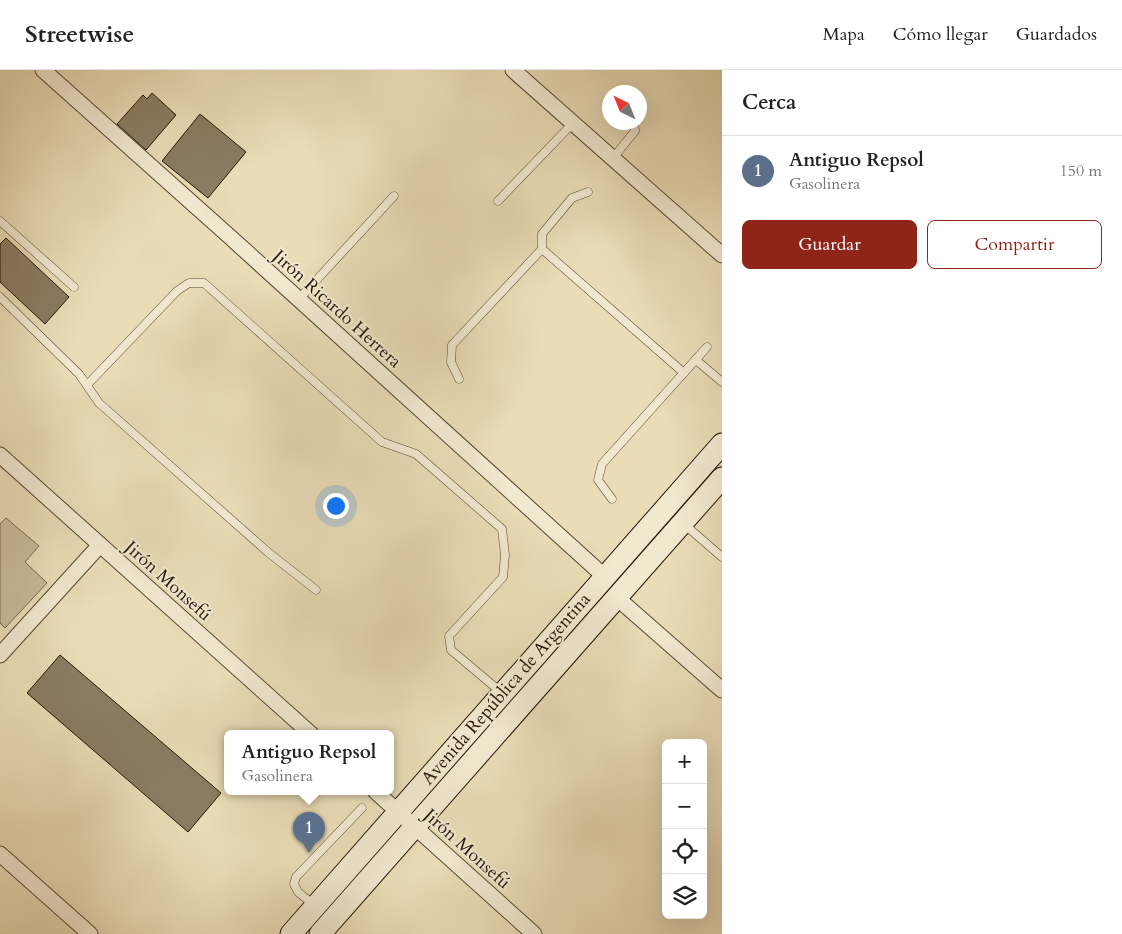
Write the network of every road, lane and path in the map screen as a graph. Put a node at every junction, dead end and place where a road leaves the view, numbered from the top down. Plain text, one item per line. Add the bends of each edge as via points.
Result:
1 (42, 70) edge
2 (513, 70) edge
3 (573, 123) junction
4 (635, 130) edge
5 (613, 158) junction
6 (588, 192) dead end
7 (394, 196) dead end
8 (498, 200) dead end
9 (0, 221) edge
10 (542, 249) junction
11 (722, 255) edge
12 (74, 288) dead end
13 (0, 297) edge
14 (298, 299) junction
15 (707, 347) dead end
16 (696, 360) junction
17 (684, 373) junction
18 (458, 379) dead end
19 (722, 382) edge
20 (87, 386) junction
21 (722, 444) edge
22 (0, 455) edge
23 (722, 478) edge
24 (612, 499) dead end
25 (682, 523) junction
26 (100, 545) junction
27 (722, 558) edge
28 (605, 577) junction
29 (316, 590) dead end
30 (616, 597) junction
31 (0, 655) edge
32 (722, 690) edge
33 (503, 694) junction
34 (307, 730) edge
35 (379, 795) edge
36 (362, 808) dead end
37 (399, 812) junction
38 (414, 827) junction
39 (0, 854) edge
40 (316, 906) junction
41 (90, 934) edge
42 (291, 934) edge
43 (320, 934) edge
44 (534, 934) edge

1 - 14 street, Jirón Ricardo Herrera
2 - 3 street
3 - 5 street
3 - 8 lane
4 - 5 lane
5 - 11 street
6 - 10 lane via 572,198 542,234
7 - 14 lane
9 - 12 lane
10 - 17 lane
10 - 18 lane via 452,345 451,362
13 - 20 lane via 79,374
14 - 28 street, Jirón Ricardo Herrera
15 - 16 lane
16 - 17 lane
16 - 19 lane
17 - 24 lane via 602,464 598,480
20 - 29 lane via 99,403 269,553
20 - 33 lane via 177,291 188,283 204,283 382,442 416,454 502,529 503,577 449,636 451,650
21 - 28 main road, Avenida República de Argentina
22 - 26 street, Jirón Monsefú
23 - 25 main road, Avenida República de Argentina
25 - 27 lane
25 - 30 main road, Avenida República de Argentina
26 - 31 street
26 - 34 street, Jirón Monsefú
28 - 33 main road, Avenida República de Argentina
30 - 32 street
30 - 38 main road, Avenida República de Argentina
33 - 37 main road, Avenida República de Argentina
35 - 37 street, Jirón Monsefú
36 - 40 lane via 296,877 294,884 298,892
37 - 38 street, Jirón Monsefú
37 - 40 main road, Avenida República de Argentina
38 - 43 main road, Avenida República de Argentina
38 - 44 street, Jirón Monsefú
39 - 41 street
40 - 42 main road, Avenida República de Argentina

